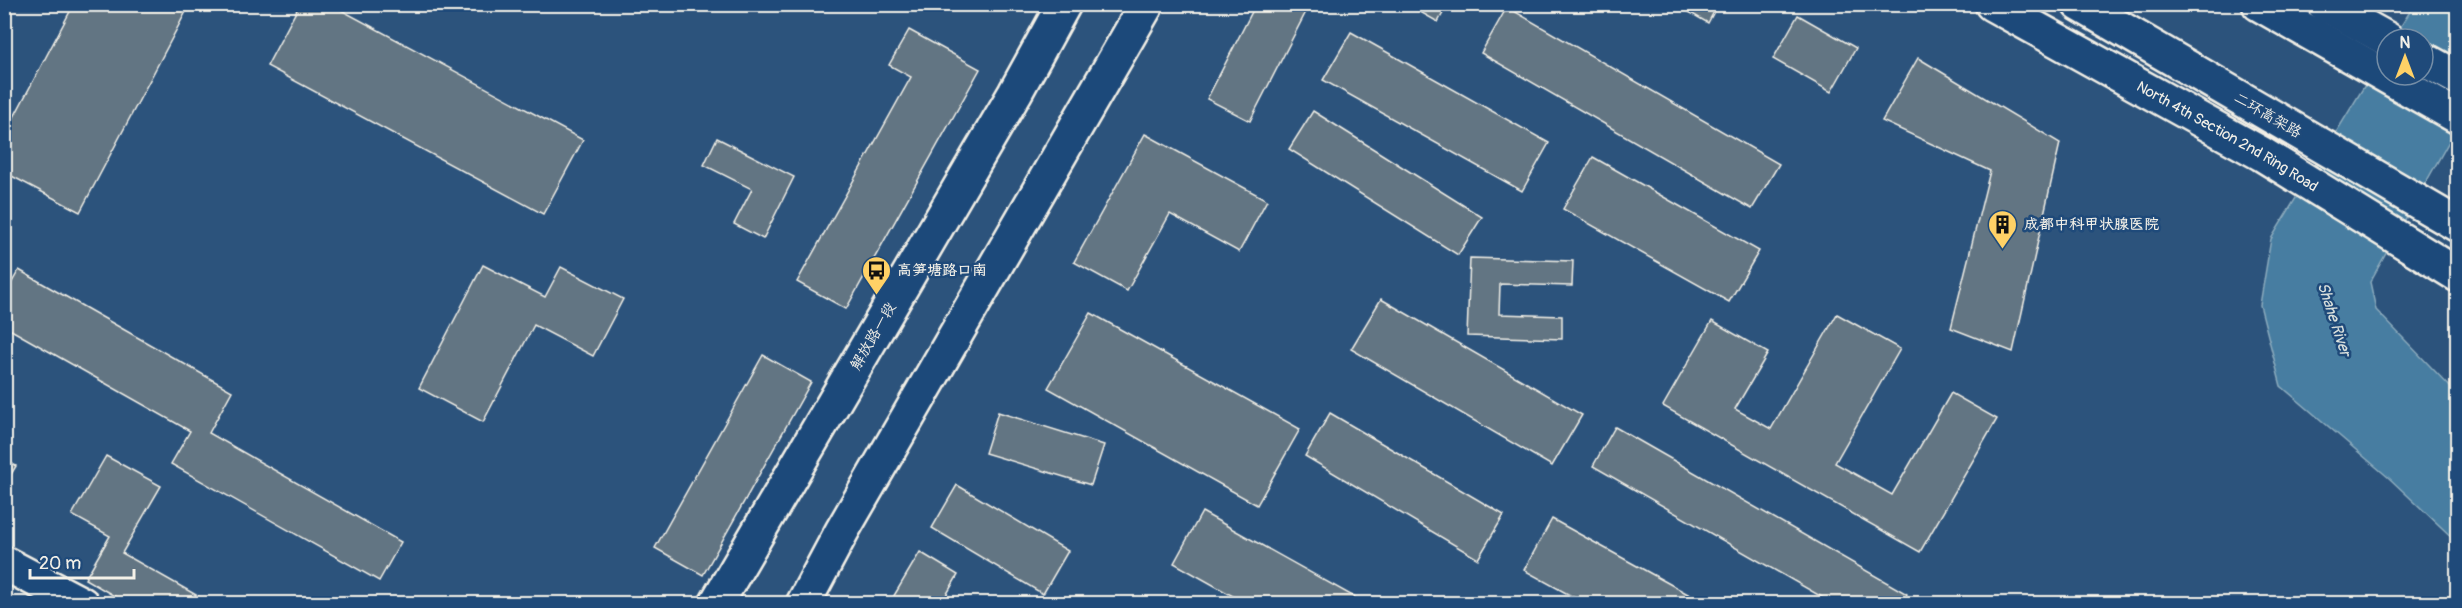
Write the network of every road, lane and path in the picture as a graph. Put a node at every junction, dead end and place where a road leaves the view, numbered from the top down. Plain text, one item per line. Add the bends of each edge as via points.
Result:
1 (1064, 4) edge
2 (1147, 4) edge
3 (1992, 4) edge
4 (2079, 4) edge
5 (2259, 4) edge
6 (2324, 4) edge
7 (2375, 32) edge
8 (2435, 66) edge
9 (2457, 78) edge
10 (2457, 117) edge
11 (2457, 225) edge
12 (2457, 274) edge
13 (4, 563) edge
14 (82, 603) edge
15 (716, 603) edge
16 (804, 603) edge

1 - 15 main road, 解放路一段 via 1016,93
2 - 16 main road
3 - 12 main road, North 4th Section 2nd Ring Road via 2262,154
4 - 11 main road, 二环高架路
5 - 10 main road
6 - 7 main road
8 - 9 main road
13 - 14 main road

